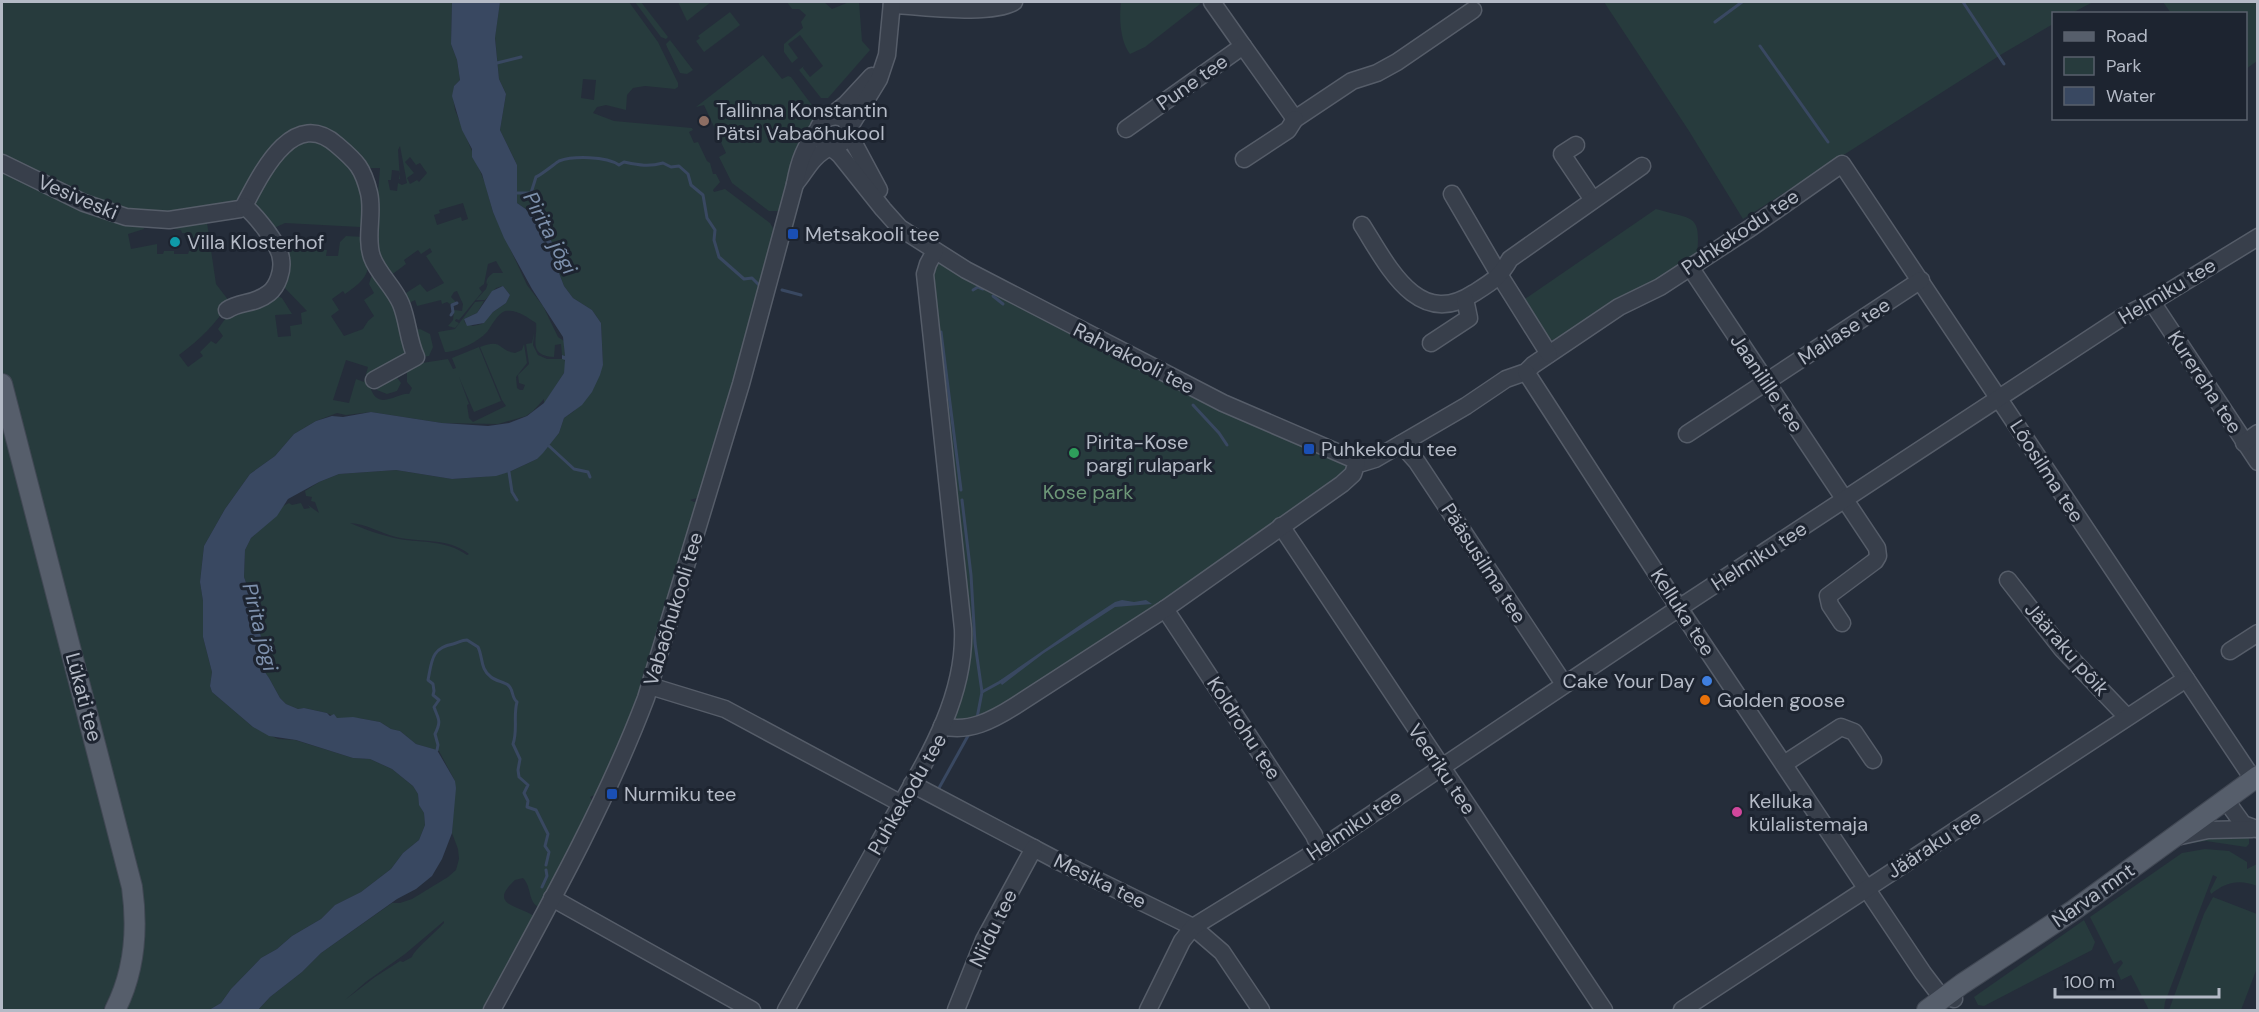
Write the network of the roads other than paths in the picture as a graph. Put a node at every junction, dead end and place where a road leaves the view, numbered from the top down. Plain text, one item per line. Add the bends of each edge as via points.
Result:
1 (1014, 2) edge
2 (1212, 2) edge
3 (892, 3) edge
4 (1473, 10) dead end
5 (1244, 46) junction
6 (882, 64) junction
7 (1295, 119) junction
8 (825, 122) junction
9 (1125, 129) dead end
10 (849, 131) junction
11 (1576, 145) dead end
12 (832, 146) junction
13 (1244, 159) dead end
14 (2, 163) edge
15 (1842, 164) joint
16 (1642, 166) dead end
17 (795, 184) junction
18 (1452, 194) dead end
19 (1593, 200) junction
20 (244, 206) junction
21 (1362, 225) dead end
22 (2258, 237) edge
23 (918, 240) junction
24 (935, 251) junction
25 (1690, 267) junction
26 (1500, 276) junction
27 (1921, 280) junction
28 (1465, 299) junction
29 (2152, 302) junction
30 (227, 310) dead end
31 (1431, 343) dead end
32 (1549, 354) junction
33 (1526, 372) junction
34 (374, 380) dead end
35 (1766, 381) junction
36 (2, 384) edge
37 (1999, 399) junction
38 (1687, 434) dead end
39 (2251, 438) edge
40 (1401, 444) junction
41 (1357, 462) junction
42 (2258, 462) edge
43 (1844, 500) junction
44 (1281, 526) junction
45 (2008, 580) dead end
46 (1679, 608) junction
47 (1165, 609) junction
48 (1842, 624) dead end
49 (2258, 633) edge
50 (2230, 651) dead end
51 (2186, 679) junction
52 (1564, 684) junction
53 (650, 686) junction
54 (2127, 717) junction
55 (942, 726) junction
56 (1873, 760) dead end
57 (1784, 764) junction
58 (1440, 767) junction
59 (2255, 778) edge
60 (912, 784) junction
61 (2222, 802) junction
62 (900, 803) junction
63 (2232, 829) junction
64 (2255, 829) edge
65 (2173, 838) junction
66 (1034, 848) junction
67 (1320, 849) junction
68 (1867, 888) junction
69 (552, 898) junction
70 (1192, 927) junction
71 (1946, 1002) edge
72 (115, 1011) edge
73 (492, 1011) edge
74 (752, 1011) edge
75 (786, 1011) edge
76 (956, 1011) edge
77 (1148, 1011) edge
78 (1261, 1011) edge
79 (1604, 1011) edge
80 (1682, 1011) edge
81 (1927, 1011) edge

1 - 3 street via 978,9
2 - 5 street
3 - 6 street, Vabaõhukooli tee via 887,55
4 - 7 street via 1397,62 1352,81
5 - 7 street, Pune tee
5 - 9 street, Pune tee
6 - 8 street, Vabaõhukooli tee
6 - 10 street, Vabaõhukooli tee via 875,87
7 - 13 street via 1288,130
8 - 10 street via 842,118
8 - 12 street via 819,133 823,142
8 - 17 street, Vabaõhukooli tee via 801,157
10 - 12 street via 844,142
10 - 23 street, Rahvakooli tee via 881,194
11 - 19 street via 1562,154
12 - 17 street, Vabaõhukooli tee via 815,158
12 - 23 street, Rahvakooli tee via 892,220
14 - 20 street, Vesiveski via 84,203 131,218 170,220
15 - 25 street, Puhkekodu tee
15 - 27 street, Lõosilma tee
16 - 19 street
17 - 53 street, Vabaõhukooli tee via 741,384
18 - 26 street
19 - 26 street via 1510,259
20 - 30 street via 280,253 281,264 277,285 270,292 257,301
20 - 34 street via 271,159 301,135 327,137 358,164 371,202 371,255 401,302 416,357
21 - 28 street via 1396,278 1422,300 1438,306
22 - 29 street, Helmiku tee
23 - 24 street, Rahvakooli tee
24 - 41 street, Rahvakooli tee via 1004,291 1223,403
24 - 55 street via 926,268 926,279 964,641 960,671
25 - 32 street, Puhkekodu tee via 1619,307
25 - 35 street, Jaanilille tee
26 - 28 street
26 - 32 street
27 - 35 street, Mailase tee
27 - 37 street, Lõosilma tee
28 - 31 street via 1469,318
29 - 37 street, Helmiku tee via 2124,316
29 - 39 street, Kurereha tee
32 - 33 street, Puhkekodu tee
33 - 40 street, Puhkekodu tee via 1506,379
33 - 46 street, Kelluka tee
35 - 38 street, Mailase tee
35 - 43 street, Jaanilille tee
36 - 72 main road, Lükati tee via 132,887 134,953
37 - 43 street, Helmiku tee
37 - 51 street, Lõosilma tee
39 - 42 street, Kurereha tee
40 - 41 street, Puhkekodu tee via 1371,461
40 - 52 street, Pääsusilma tee via 1417,462
41 - 44 street, Puhkekodu tee via 1347,480
43 - 46 street, Helmiku tee
43 - 48 street, Jaanilille tee via 1878,555 1828,596
44 - 47 street, Puhkekodu tee
44 - 58 street, Veeriku tee
45 - 54 street, Jääraku põik via 2062,649
46 - 52 street, Helmiku tee
46 - 57 street, Kelluka tee
47 - 55 street, Puhkekodu tee via 997,717 965,728
47 - 67 street, Koldrohu tee
49 - 50 street
51 - 54 street, Jääraku tee
51 - 59 street, Lõosilma tee
52 - 58 street, Helmiku tee
53 - 62 street via 725,709
53 - 69 street, Vabaõhukooli tee via 616,770
54 - 68 street, Jääraku tee
55 - 60 street, Puhkekodu tee
56 - 57 street via 1854,732 1841,727
57 - 68 street, Kelluka tee
58 - 67 street, Helmiku tee
58 - 79 street, Veeriku tee
59 - 61 main road, Narva mnt
60 - 62 street, Puhkekodu tee
60 - 66 street, Mesika tee
61 - 63 street via 2221,818
61 - 64 street
61 - 65 main road, Narva mnt
62 - 75 street, Puhkekodu tee
63 - 64 street
63 - 65 street
65 - 71 main road, Narva mnt
66 - 70 street, Mesika tee
66 - 76 street, Niidu tee via 984,940
67 - 70 street, Helmiku tee
68 - 71 street, Kelluka tee
68 - 80 street, Jääraku tee
69 - 73 street, Vabaõhukooli tee
69 - 74 street
70 - 77 street, Helmiku tee
70 - 78 street, Mesika tee via 1222,951
71 - 81 main road, Narva mnt

